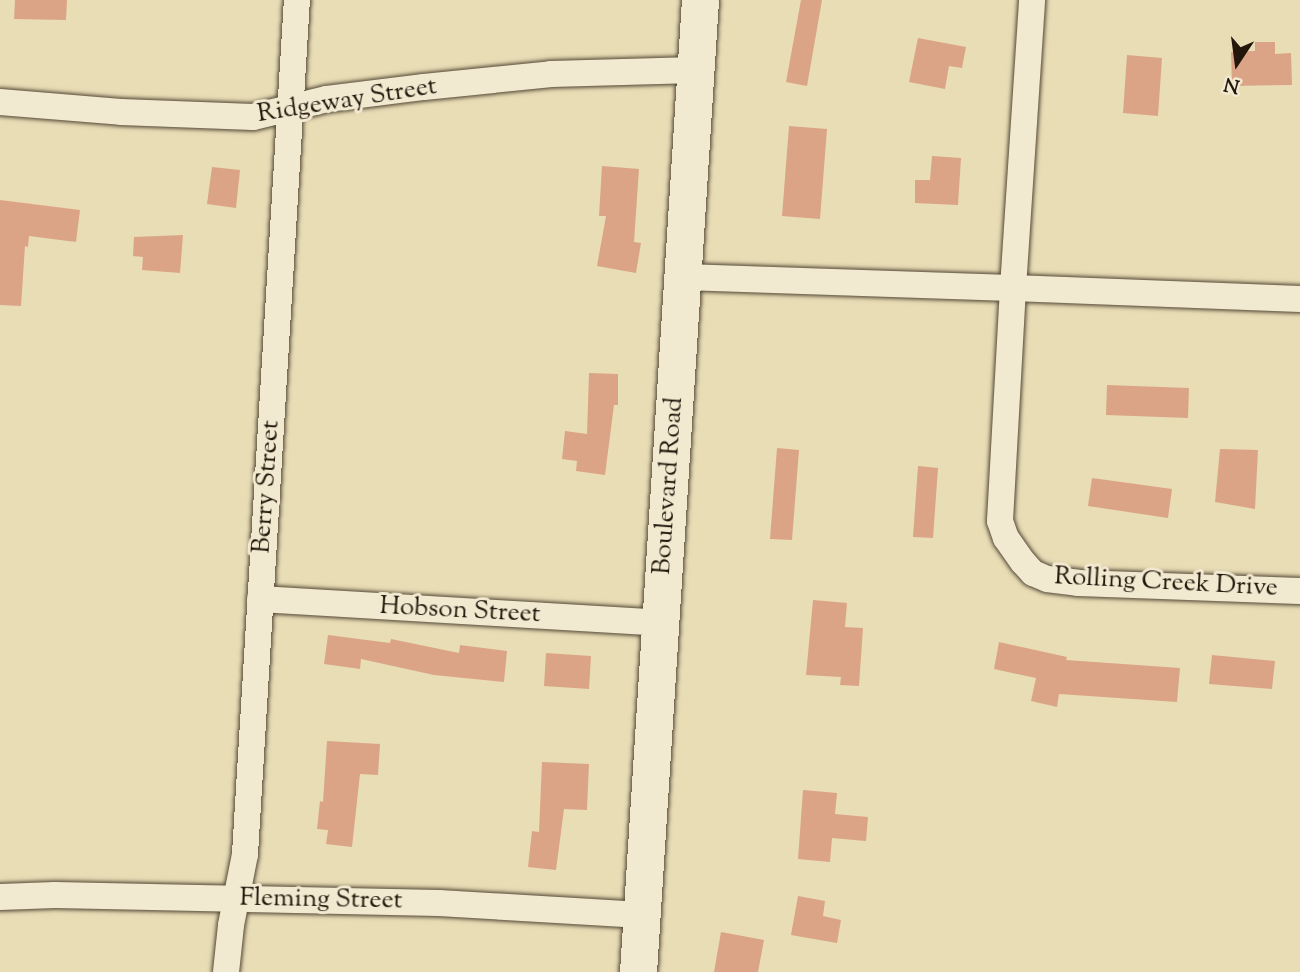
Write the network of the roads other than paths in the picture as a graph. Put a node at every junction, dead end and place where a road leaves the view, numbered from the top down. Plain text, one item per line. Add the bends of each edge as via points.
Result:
1 (297, 0) edge
2 (700, 0) edge
3 (1032, 0) edge
4 (695, 71) junction
5 (0, 103) edge
6 (290, 108) junction
7 (682, 277) junction
8 (1013, 289) junction
9 (1300, 299) edge
10 (1300, 591) edge
11 (260, 599) junction
12 (660, 623) junction
13 (0, 897) edge
14 (237, 899) junction
15 (642, 915) junction
16 (226, 972) edge
17 (638, 972) edge

1 - 6 street, Berry Street
2 - 4 street, Boulevard Road
3 - 8 street, Rolling Creek Drive
4 - 6 street, Ridgeway Street via 551,74
4 - 7 street, Boulevard Road
5 - 6 street, Ridgeway Street via 207,117 253,117
6 - 11 street, Berry Street
7 - 8 street
7 - 12 street, Boulevard Road
8 - 9 street
8 - 10 street, Rolling Creek Drive via 1000,521 1006,538 1028,567 1047,579 1078,583
11 - 12 street, Hobson Street
11 - 14 street, Berry Street via 245,854
12 - 15 street, Boulevard Road
13 - 14 street, Fleming Street
14 - 15 street, Fleming Street via 439,903
14 - 16 street, Berry Street
15 - 17 street, Boulevard Road

